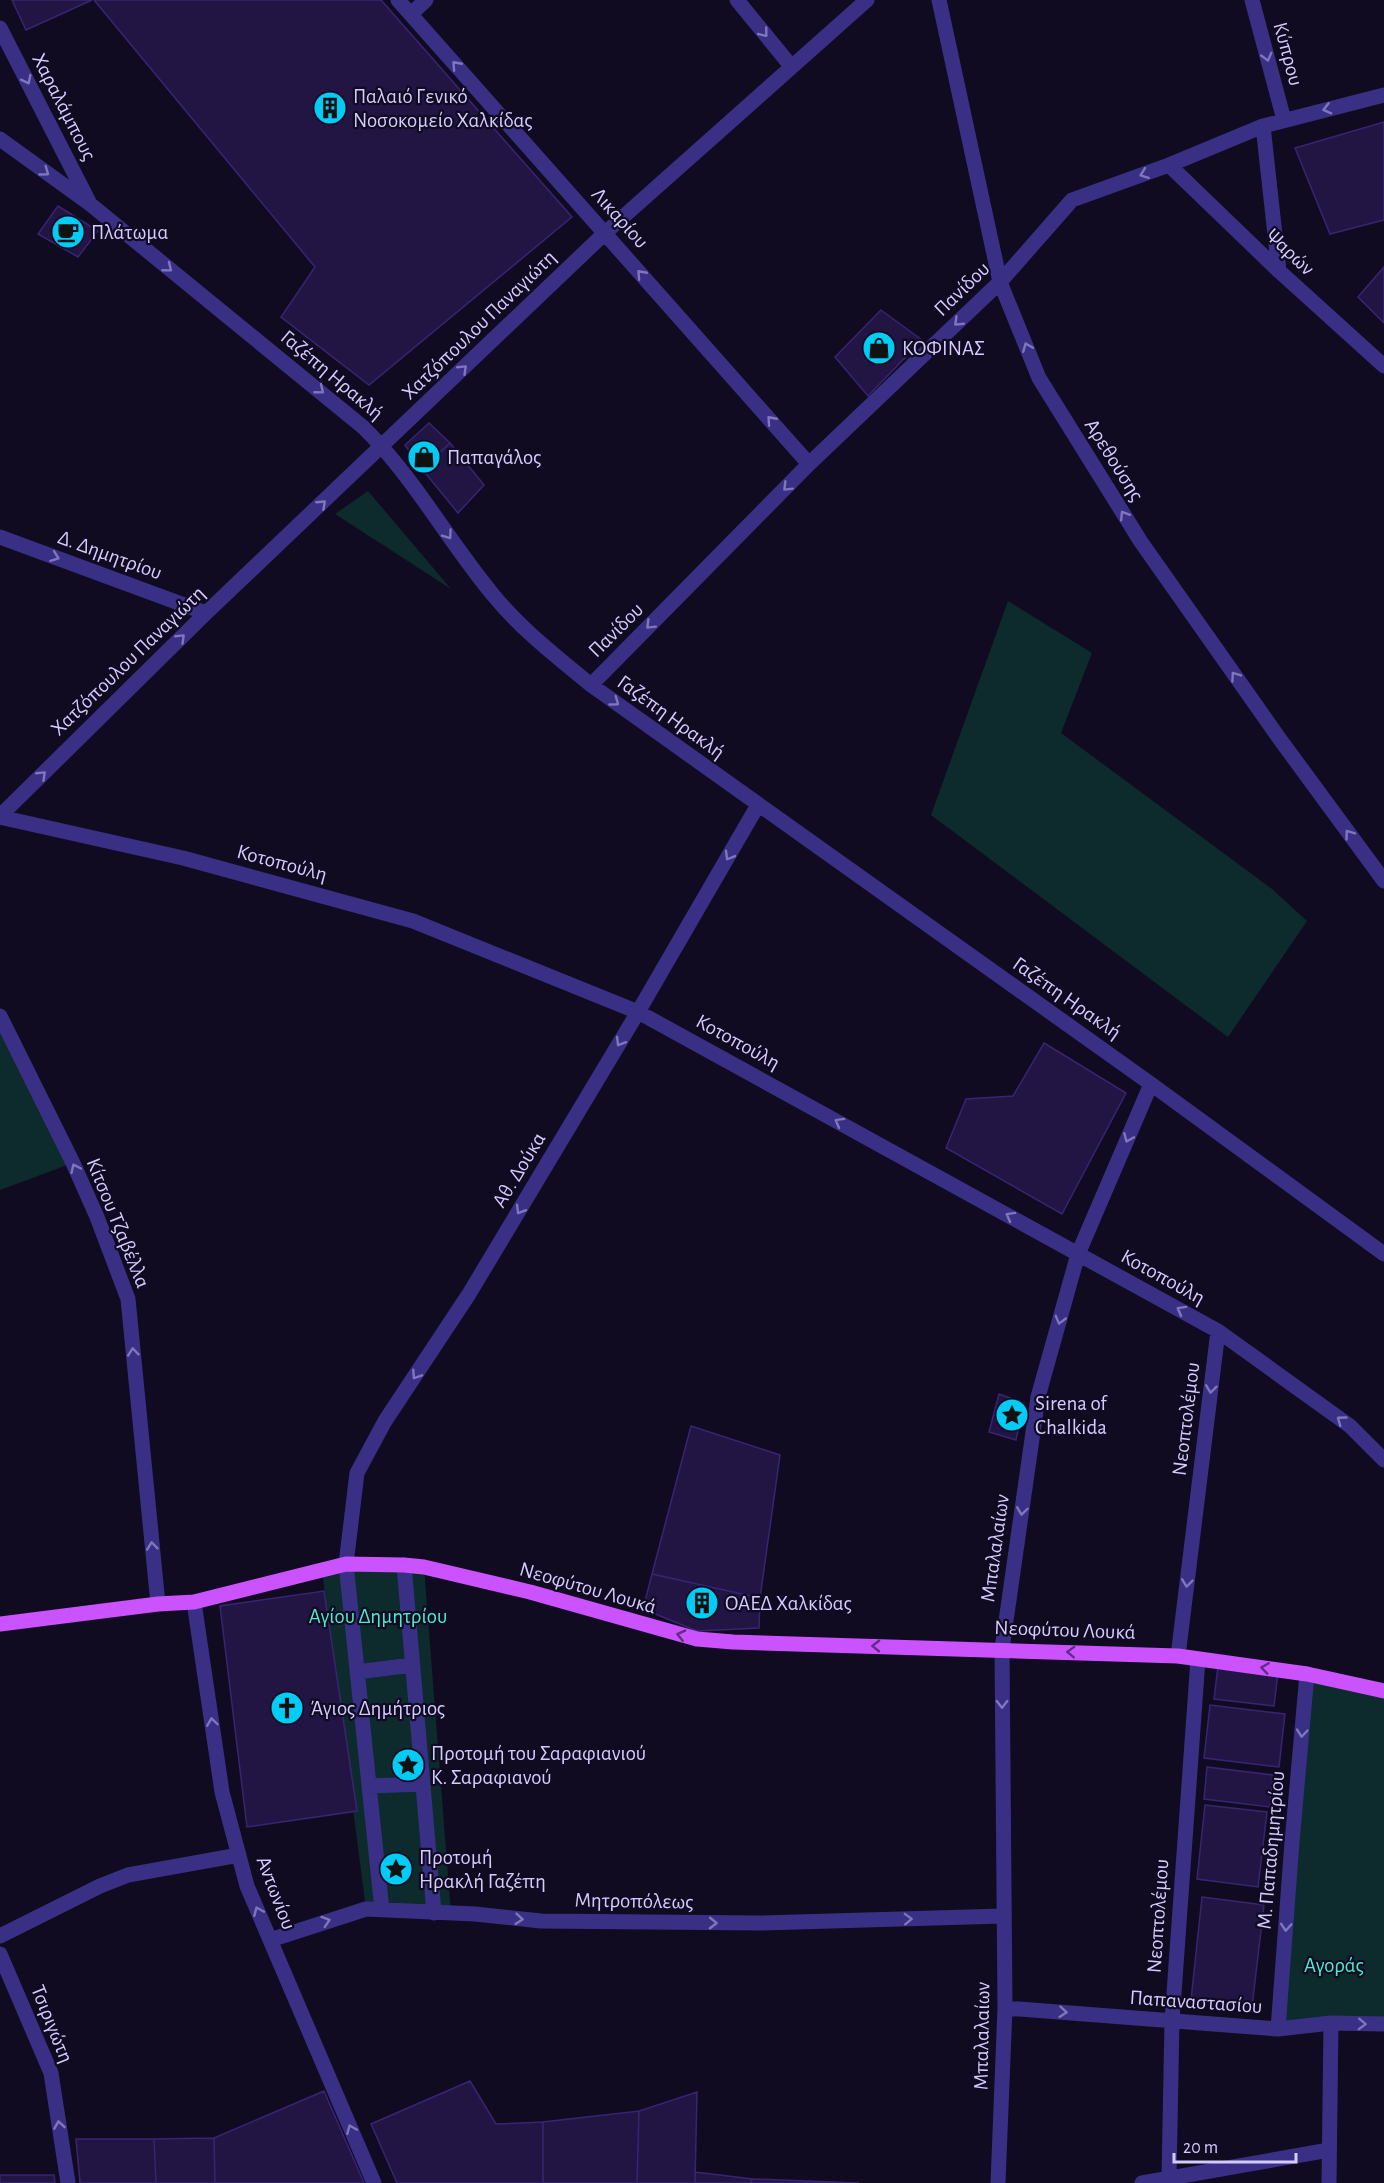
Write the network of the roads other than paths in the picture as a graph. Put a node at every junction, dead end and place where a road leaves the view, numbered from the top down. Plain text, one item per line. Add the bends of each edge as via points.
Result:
1 (398, 0) edge
2 (426, 0) edge
3 (737, 0) edge
4 (867, 0) edge
5 (939, 0) edge
6 (1252, 0) edge
7 (411, 14) junction
8 (0, 28) edge
9 (791, 66) junction
10 (1384, 95) edge
11 (1284, 120) junction
12 (1263, 126) junction
13 (0, 139) edge
14 (1169, 165) junction
15 (90, 204) junction
16 (605, 233) junction
17 (1279, 271) junction
18 (1000, 282) junction
19 (1384, 366) edge
20 (383, 446) junction
21 (810, 464) junction
22 (0, 537) edge
23 (206, 614) junction
24 (591, 685) junction
25 (758, 805) junction
26 (0, 816) edge
27 (1384, 881) edge
28 (638, 1012) junction
29 (2, 1027) edge
30 (1151, 1084) junction
31 (1078, 1254) junction
32 (1384, 1254) edge
33 (1218, 1331) junction
34 (1384, 1460) edge
35 (346, 1564) junction
36 (404, 1565) junction
37 (194, 1602) junction
38 (158, 1604) junction
39 (0, 1624) edge
40 (1002, 1649) junction
41 (1178, 1656) junction
42 (1198, 1659) junction
43 (412, 1665) junction
44 (357, 1672) junction
45 (1308, 1674) junction
46 (1384, 1691) edge
47 (423, 1784) junction
48 (369, 1786) junction
49 (239, 1855) junction
50 (382, 1910) junction
51 (434, 1912) junction
52 (1003, 1916) junction
53 (0, 1936) edge
54 (270, 1940) junction
55 (0, 1954) edge
56 (1005, 2008) junction
57 (1172, 2021) junction
58 (1330, 2023) junction
59 (1384, 2024) edge
60 (1278, 2029) junction
61 (1329, 2151) junction
62 (1169, 2177) junction
63 (68, 2183) edge
64 (374, 2183) edge
65 (998, 2183) edge
66 (1142, 2183) edge
67 (1329, 2183) edge

1 - 7 street, Λικαρίου
2 - 7 street
3 -> 9 street
4 - 9 street, Χατζόπουλου Παναγιώτη
5 - 18 street, Αρεθούσης
6 -> 11 street, Κύπρου
16 -> 7 street, Λικαρίου
8 -> 15 street, Χαραλάμπους
9 - 16 street, Χατζόπουλου Παναγιώτη
10 -> 11 street, Πανίδου
11 - 12 street, Πανίδου
12 - 14 street, Πανίδου
12 - 17 street
13 -> 15 street, Γαζέπη Ηρακλή
14 - 17 street, Ψαρών
14 -> 18 street, Πανίδου via 1072,200
15 -> 20 street, Γαζέπη Ηρακλή
20 -> 16 street, Χατζόπουλου Παναγιώτη
21 -> 16 street, Λικαρίου
17 - 19 street, Ψαρών
18 -> 21 street, Πανίδου
27 -> 18 street, Αρεθούσης via 1141,542 1039,378
23 -> 20 street, Χατζόπουλου Παναγιώτη
20 -> 24 street, Γαζέπη Ηρακλή via 495,597 530,635
21 -> 24 street, Πανίδου
22 -> 23 street, Δ. Δημητρίου
26 -> 23 street, Χατζόπουλου Παναγιώτη
24 -> 25 street, Γαζέπη Ηρακλή
25 -> 28 street, Αθ. Δούκα
25 - 30 street, Γαζέπη Ηρακλή
26 - 28 street, Κοτοπούλη via 183,858 412,921
31 -> 28 street, Κοτοπούλη
28 -> 35 street, Αθ. Δούκα via 469,1294 385,1421 357,1473
38 -> 29 street, Κίτσου Τζαβέλλα via 128,1299 73,1163
30 -> 31 street, Μπαλαλαίων
30 - 32 street, Γαζέπη Ηρακλή
33 -> 31 street, Κοτοπούλη
31 -> 40 street, Μπαλαλαίων via 1038,1397
34 -> 33 street, Κοτοπούλη via 1350,1426
33 -> 41 street, Νεοπτολέμου
35 - 36 main road, Νεοφύτου Λουκά
35 - 37 main road, Νεοφύτου Λουκά
35 - 44 street, Αθ. Δούκα
40 -> 36 main road, Νεοφύτου Λουκά via 698,1639 530,1592
36 - 43 street
37 - 38 main road, Νεοφύτου Λουκά
49 -> 37 street, Αντωνίου via 222,1792
38 - 39 main road, Νεοφύτου Λουκά
41 -> 40 main road, Νεοφύτου Λουκά
40 -> 52 street, Μπαλαλαίων
41 - 42 main road, Νεοφύτου Λουκά
45 -> 42 main road, Νεοφύτου Λουκά
42 - 57 street, Νεοπτολέμου
43 - 44 street
43 - 47 street
44 - 48 street, Αθ. Δούκα
45 - 46 main road, Νεοφύτου Λουκά
45 -> 60 street, Μ. Παπαδημητρίου
47 - 48 street
47 - 51 street
48 - 50 street, Αθ. Δούκα
49 - 53 street via 128,1875
54 -> 49 street, Αντωνίου via 247,1886
50 - 51 street, Μητροπόλεως
54 -> 50 street, Μητροπόλεως via 366,1909
51 -> 52 street, Μητροπόλεως via 541,1921 749,1923
52 - 56 street, Μπαλαλαίων
64 -> 54 street, Αντωνίου
63 -> 55 street, Τσιριγώτη via 51,2073
56 -> 57 street, Παπαναστασίου
56 - 65 street, Μπαλαλαίων
57 - 60 street, Παπαναστασίου
57 - 62 street, Νεοπτολέμου
58 -> 59 street, Παπαναστασίου
58 - 60 street, Παπαναστασίου
58 - 61 street
61 - 62 street
61 - 67 street
62 - 66 street

